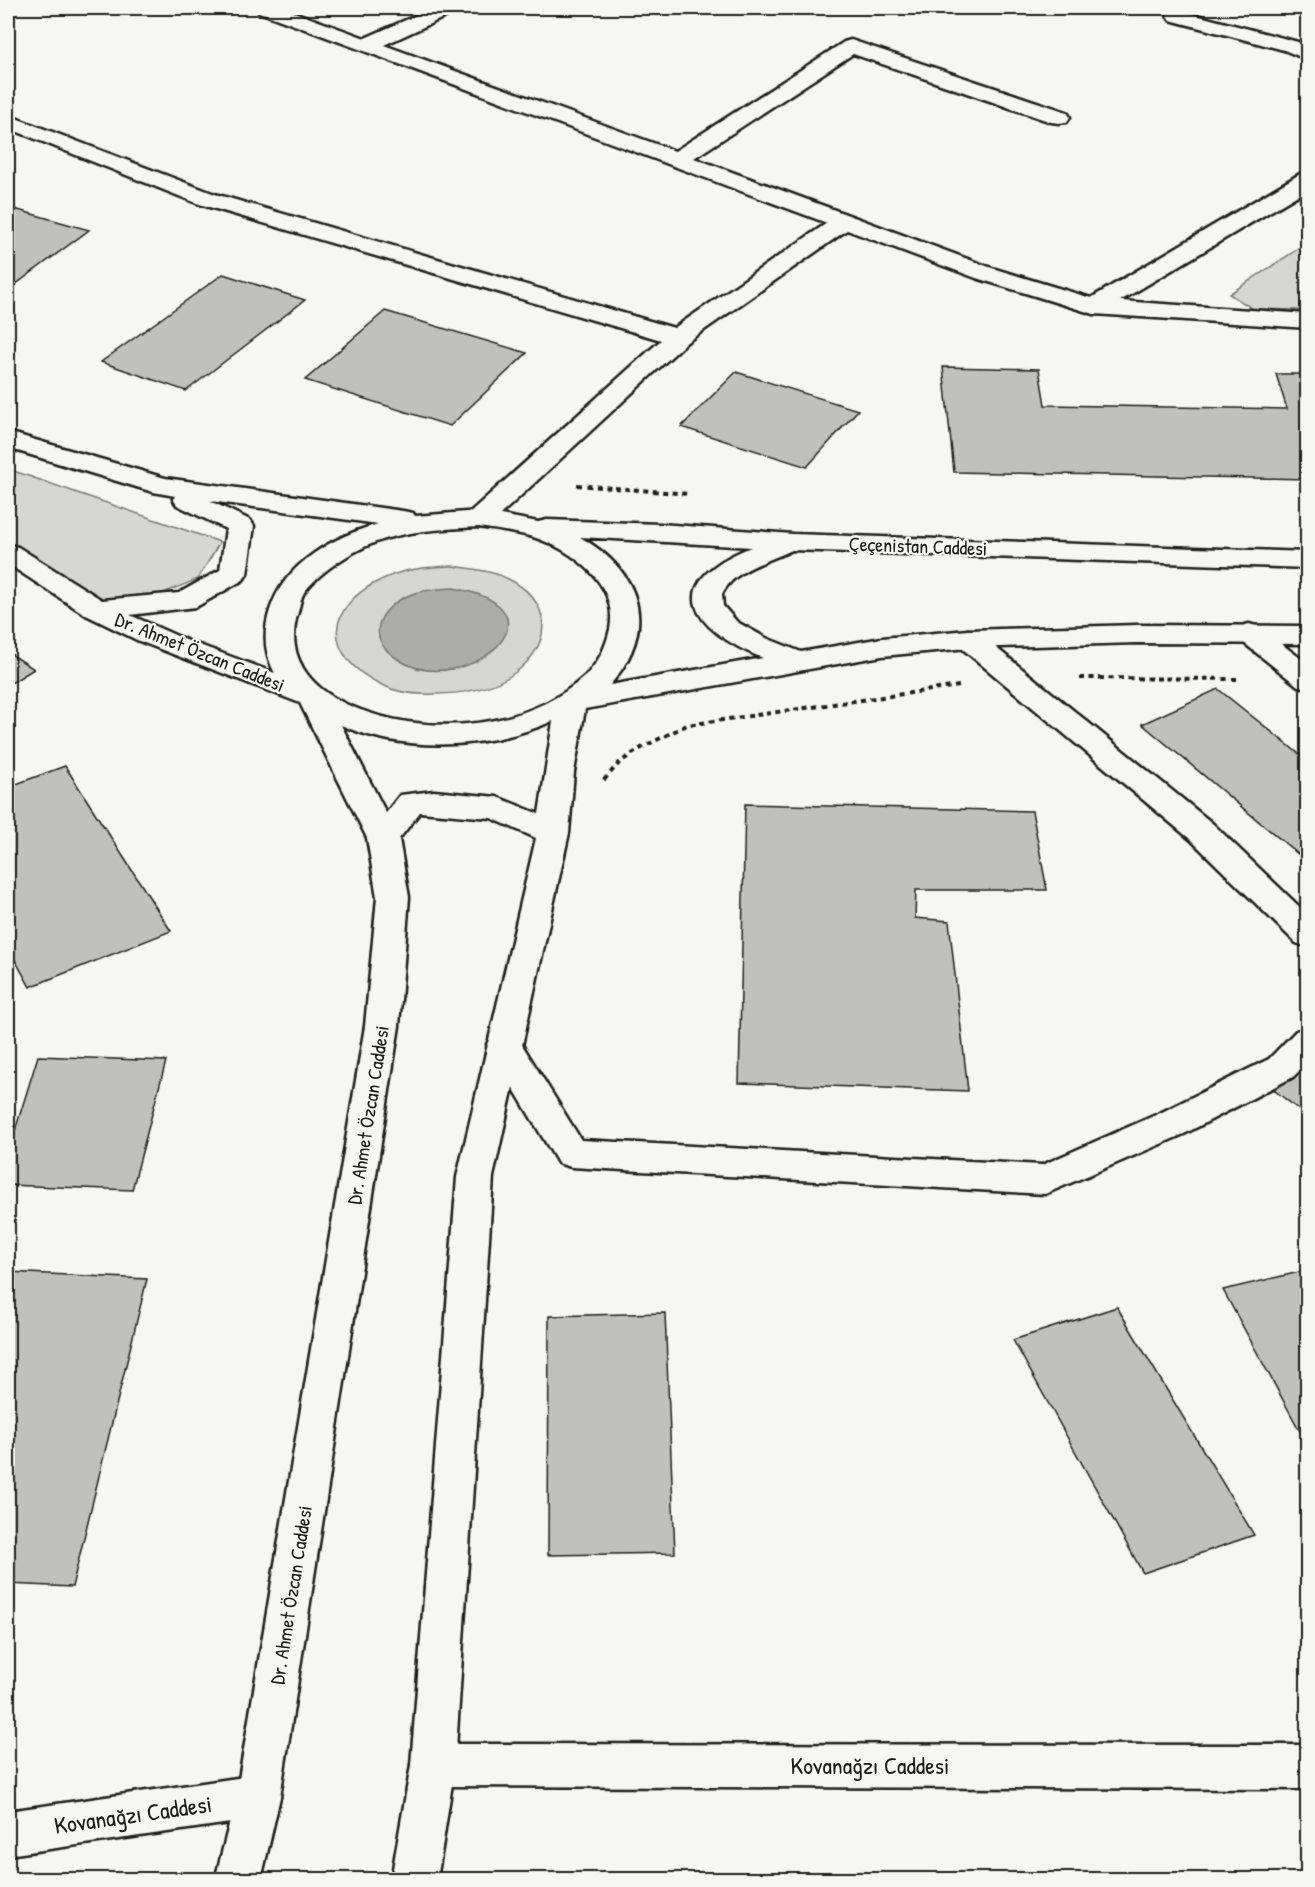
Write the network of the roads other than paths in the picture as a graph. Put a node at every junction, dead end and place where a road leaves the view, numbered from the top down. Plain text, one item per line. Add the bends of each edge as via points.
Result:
1 (266, 8) edge
2 (449, 8) edge
3 (1186, 12) edge
4 (366, 45) junction
5 (1308, 54) edge
6 (1059, 117) dead end
7 (8, 121) edge
8 (676, 160) junction
9 (1308, 180) edge
10 (844, 222) junction
11 (1094, 307) junction
12 (1308, 321) edge
13 (678, 337) junction
14 (8, 440) edge
15 (162, 486) junction
16 (479, 519) junction
17 (423, 521) junction
18 (530, 527) junction
19 (793, 542) junction
20 (8, 554) edge
21 (1308, 560) edge
22 (96, 609) junction
23 (1249, 633) junction
24 (1308, 635) edge
25 (968, 639) junction
26 (798, 661) junction
27 (1308, 679) edge
28 (312, 697) junction
29 (571, 701) junction
30 (553, 833) junction
31 (383, 838) junction
32 (1308, 935) edge
33 (1308, 1040) edge
34 (504, 1044) junction
35 (433, 1765) junction
36 (1308, 1767) edge
37 (258, 1797) junction
38 (8, 1833) edge
39 (238, 1880) edge
40 (414, 1880) edge

1 - 4 street
2 - 4 street
3 - 5 street
4 - 8 street
6 - 8 street via 851,46
7 - 13 street via 207,199
8 - 10 street
9 - 11 street
10 - 11 street via 984,273
10 - 13 street
11 - 12 street
13 - 16 street
14 - 15 street
15 - 17 street
15 - 22 street via 240,526 233,574 186,601
16 - 17 street
16 - 18 street
17 - 28 street via 368,535 323,559 291,590 278,626 284,663
18 - 19 street, Çeçenistan Caddesi
18 - 29 street via 574,545 606,571 624,603 624,637 607,671
19 - 21 street, Çeçenistan Caddesi
19 - 26 street via 739,561 721,574 708,591 709,607 718,620 738,635
20 - 22 street, Dr. Ahmet Özcan Caddesi
22 - 28 street, Dr. Ahmet Özcan Caddesi via 153,638
23 - 24 street
23 - 25 street
23 - 27 street
25 - 26 street via 882,647
25 - 32 street via 1201,831
26 - 29 street
28 - 29 street via 354,720 407,733 466,734 523,723
28 - 31 street, Dr. Ahmet Özcan Caddesi
29 - 30 street
30 - 31 street via 497,808 434,801 411,802
30 - 34 street
31 - 37 street, Dr. Ahmet Özcan Caddesi via 393,897 382,1026
33 - 34 street via 1281,1068 1171,1124 1045,1180 571,1153
34 - 35 street via 475,1177
35 - 36 street, Kovanağzı Caddesi
35 - 40 street
37 - 38 street, Kovanağzı Caddesi
37 - 39 street, Dr. Ahmet Özcan Caddesi

